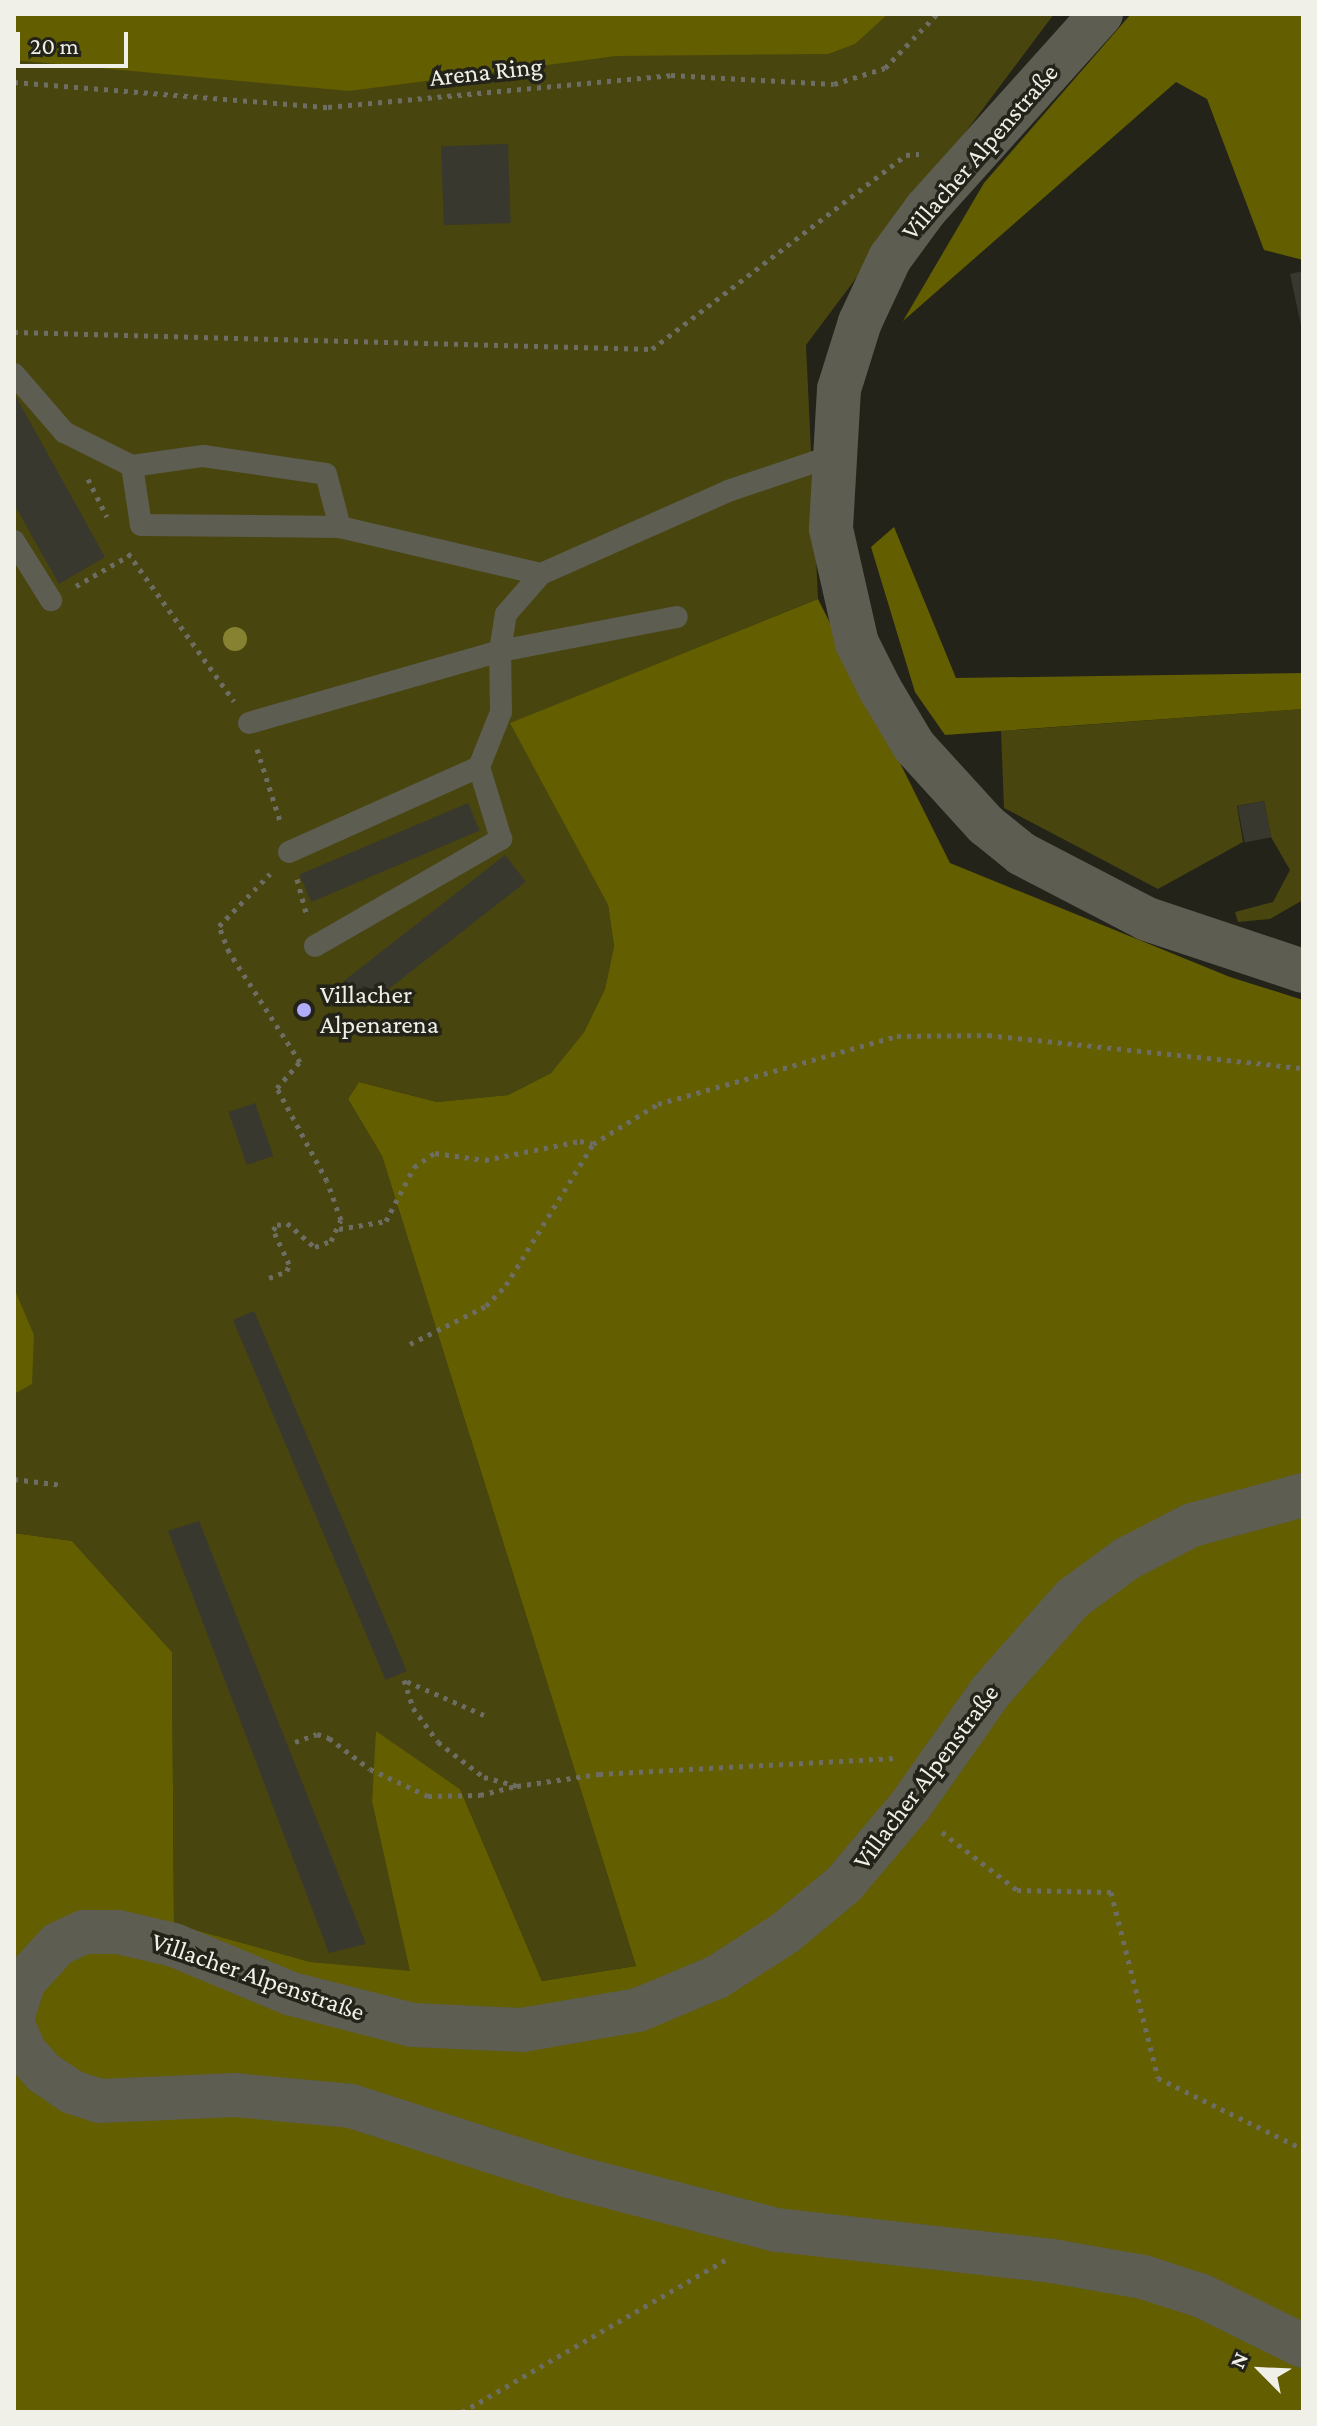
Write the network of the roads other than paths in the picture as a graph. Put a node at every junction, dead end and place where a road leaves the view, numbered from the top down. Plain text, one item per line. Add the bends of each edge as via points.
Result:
1 (1101, 14) edge
2 (14, 374) edge
3 (832, 456) junction
4 (132, 466) junction
5 (340, 527) junction
6 (14, 541) edge
7 (541, 574) junction
8 (60, 595) road end
9 (677, 617) dead end
10 (500, 651) junction
11 (249, 723) road end
12 (479, 767) junction
13 (289, 852) road end
14 (315, 946) road end
15 (1298, 966) edge
16 (1303, 1495) edge
17 (14, 2012) edge
18 (14, 2027) edge
19 (1303, 2346) edge

1 - 3 street, Villacher Alpenstraße via 978,149 890,258 860,322 839,389
2 - 4 lane via 64,432
3 - 7 lane via 728,491
3 - 15 street, Villacher Alpenstraße via 831,529 857,643 914,746 949,790 1022,854 1083,889 1147,919
4 - 5 lane via 203,456 326,474
4 - 5 lane via 141,525
5 - 7 lane
6 - 8 lane
7 - 10 lane via 506,614
9 - 10 lane
10 - 11 lane
10 - 12 lane via 501,712
12 - 13 lane
12 - 14 lane via 501,839
16 - 17 street, Villacher Alpenstraße via 1192,1525 1126,1559 1073,1598 1026,1649 910,1806 844,1884 785,1933 717,1977 638,2010 522,2030 413,2025 292,1994 174,1945 118,1932 84,1932 58,1944 24,1981
18 - 19 street via 25,2052 44,2073 72,2092 99,2101 235,2095 351,2106 569,2176 777,2230 1052,2261 1143,2277 1202,2296

